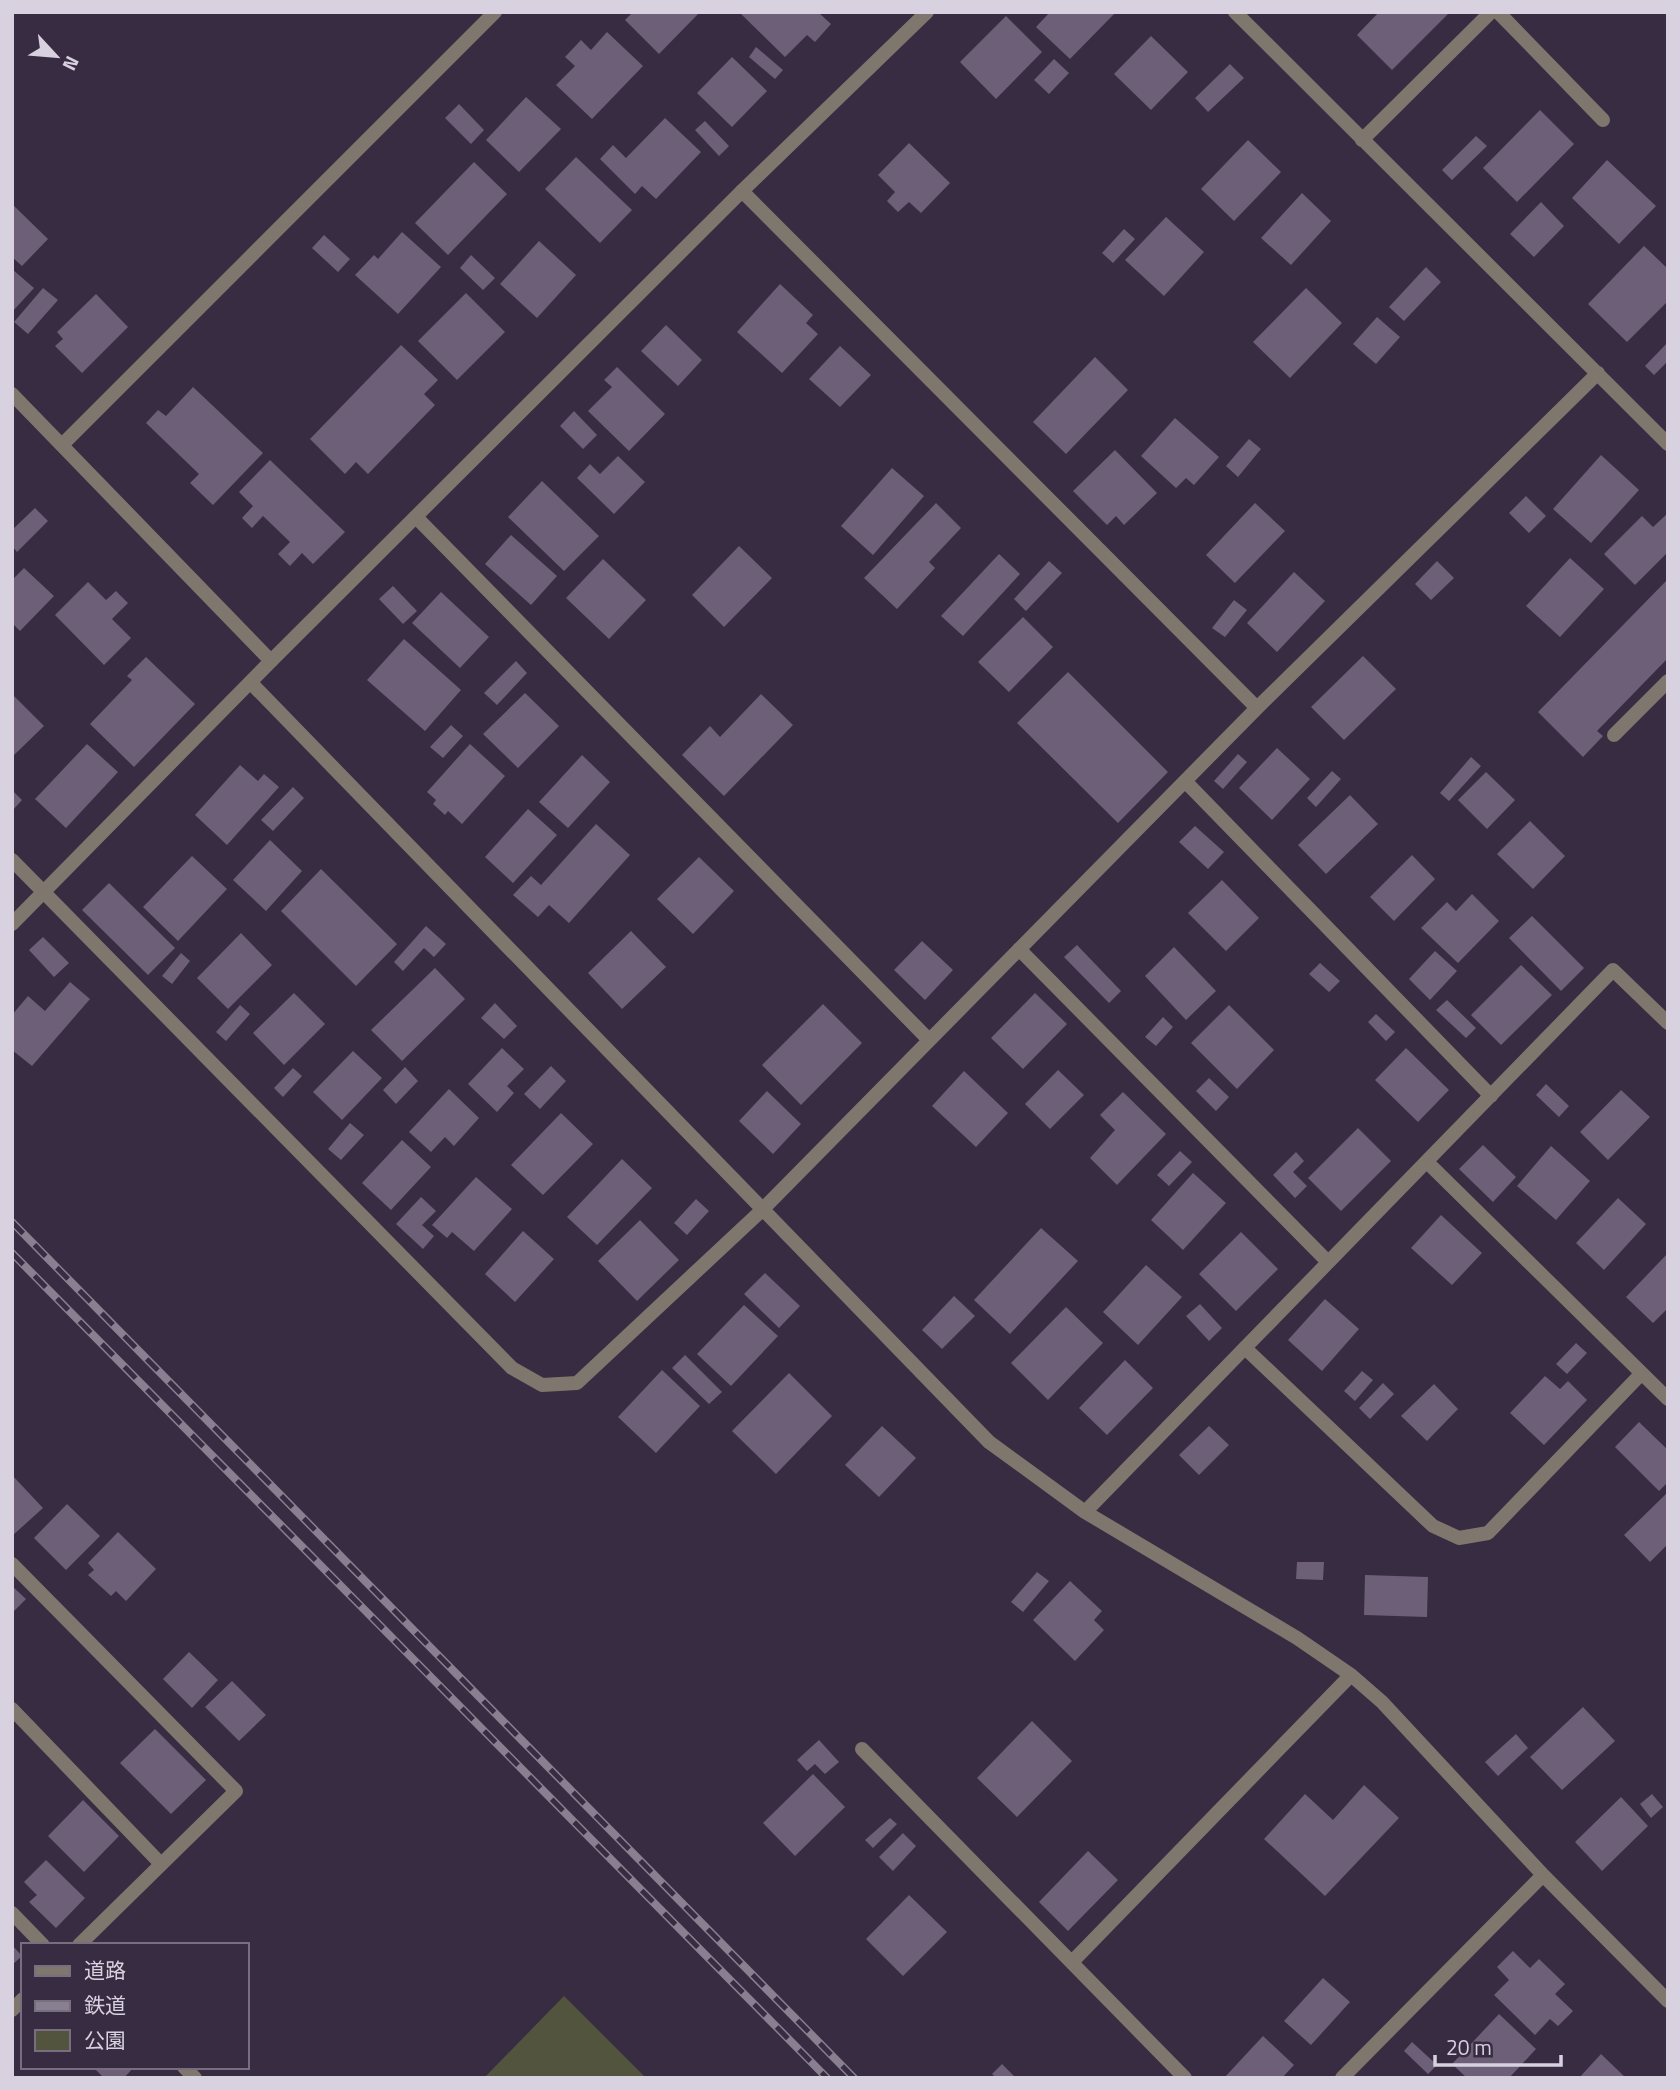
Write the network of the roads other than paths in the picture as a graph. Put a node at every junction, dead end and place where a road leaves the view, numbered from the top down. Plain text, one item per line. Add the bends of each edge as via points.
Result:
1 (495, 12) edge
2 (927, 12) edge
3 (1235, 12) edge
4 (1491, 12) edge
5 (1498, 12) edge
6 (1604, 120) dead end
7 (1362, 140) junction
8 (742, 191) junction
9 (1598, 373) junction
10 (12, 394) edge
11 (1668, 444) edge
12 (62, 445) junction
13 (416, 516) junction
14 (271, 661) junction
15 (1668, 681) edge
16 (252, 684) junction
17 (1257, 708) junction
18 (1614, 735) dead end
19 (1185, 781) junction
20 (12, 860) edge
21 (44, 892) junction
22 (12, 924) edge
23 (1019, 949) junction
24 (1668, 1023) edge
25 (929, 1040) junction
26 (1491, 1096) junction
27 (1427, 1162) junction
28 (762, 1210) junction
29 (1328, 1262) junction
30 (1245, 1348) junction
31 (1641, 1374) junction
32 (1668, 1399) edge
33 (1085, 1511) junction
34 (12, 1564) edge
35 (1351, 1675) junction
36 (12, 1709) edge
37 (862, 1749) dead end
38 (161, 1864) junction
39 (1543, 1875) junction
40 (12, 1913) edge
41 (41, 1943) edge
42 (81, 1943) edge
43 (1072, 1962) junction
44 (1668, 2001) edge
45 (1185, 2078) edge
46 (1342, 2078) edge

1 - 12 street
2 - 8 street
3 - 7 street
4 - 7 street
5 - 6 street
7 - 9 street
8 - 13 street
8 - 17 street
9 - 11 street
9 - 17 street
10 - 12 street
12 - 14 street
13 - 14 street
13 - 25 street
14 - 16 street
15 - 18 street
16 - 21 street
16 - 28 street
17 - 19 street
19 - 23 street
19 - 26 street
20 - 21 street
21 - 22 street
21 - 28 street via 512,1368 542,1385 577,1383
23 - 25 street
23 - 29 street
24 - 26 street via 1613,970
25 - 28 street
26 - 27 street
27 - 29 street
27 - 31 street
28 - 33 street via 989,1442
29 - 30 street
30 - 31 street via 1433,1527 1459,1538 1488,1533
30 - 33 street
31 - 32 street
33 - 35 street
34 - 38 street via 236,1791
35 - 39 street via 1382,1702
35 - 43 street
36 - 38 street
37 - 43 street
38 - 42 street
39 - 44 street
39 - 46 street
40 - 41 street
43 - 45 street

